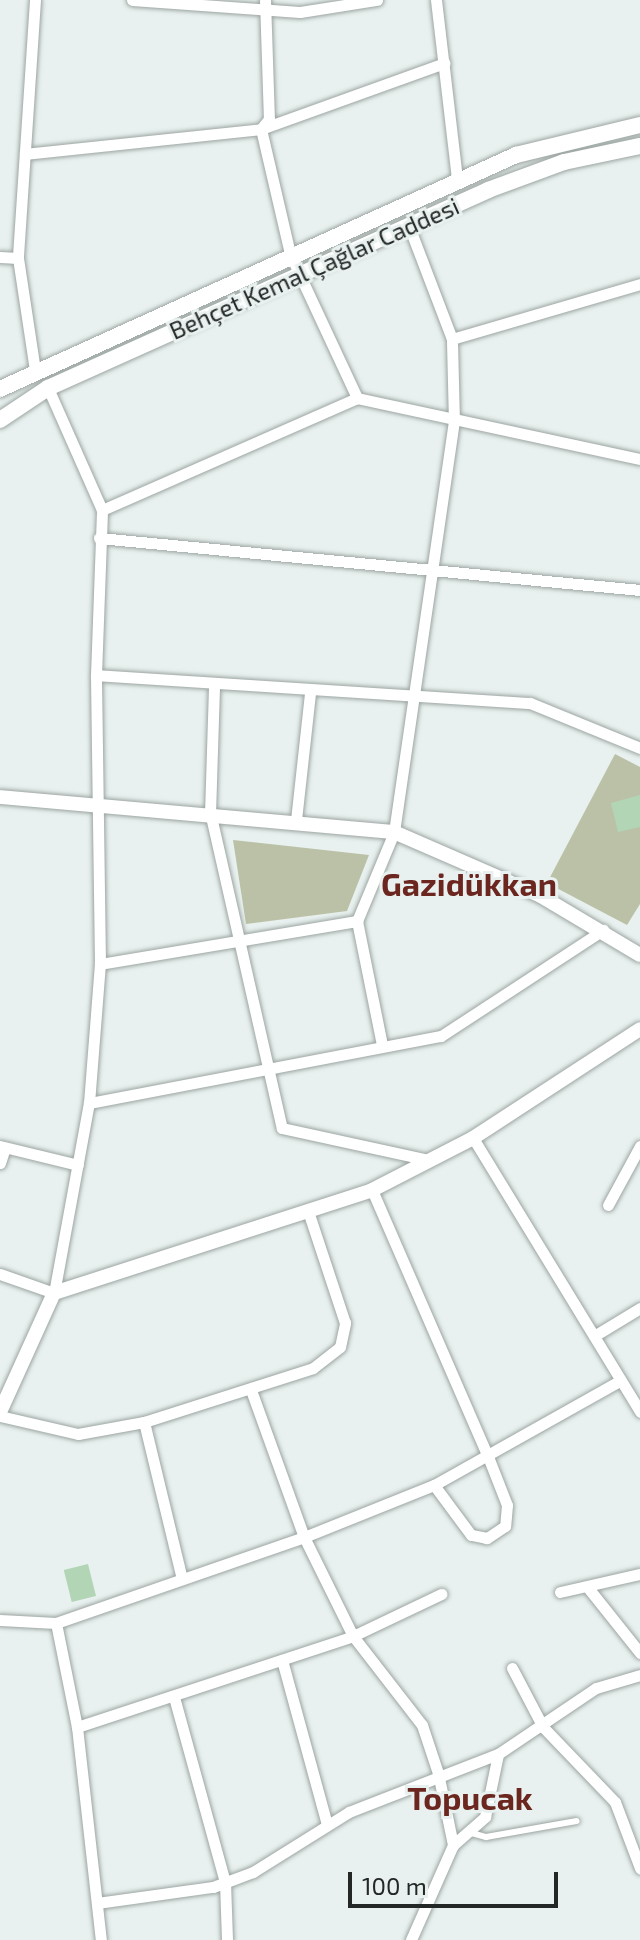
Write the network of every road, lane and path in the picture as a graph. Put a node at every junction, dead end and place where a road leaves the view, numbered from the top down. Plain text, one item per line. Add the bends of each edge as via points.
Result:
1 (35, 0) edge
2 (132, 0) edge
3 (377, 0) edge
4 (436, 0) edge
5 (265, 5) edge
6 (444, 63) junction
7 (640, 125) edge
8 (261, 129) junction
9 (640, 146) edge
10 (25, 154) junction
11 (457, 180) junction
12 (408, 224) junction
13 (290, 255) junction
14 (0, 257) edge
15 (18, 258) junction
16 (301, 273) junction
17 (640, 284) edge
18 (452, 339) junction
19 (35, 371) junction
20 (48, 388) junction
21 (0, 389) edge
22 (357, 398) junction
23 (0, 420) edge
24 (454, 420) junction
25 (640, 459) edge
26 (102, 510) junction
27 (99, 538) junction
28 (431, 569) junction
29 (640, 590) edge
30 (96, 675) junction
31 (214, 687) junction
32 (310, 693) junction
33 (417, 699) junction
34 (640, 748) edge
35 (0, 797) edge
36 (96, 801) junction
37 (210, 812) junction
38 (296, 820) junction
39 (394, 832) junction
40 (357, 921) junction
41 (603, 930) junction
42 (236, 940) junction
43 (637, 948) edge
44 (100, 964) junction
45 (640, 1029) edge
46 (382, 1045) junction
47 (263, 1067) junction
48 (89, 1103) junction
49 (473, 1138) junction
50 (640, 1146) edge
51 (3, 1147) edge
52 (429, 1160) junction
53 (0, 1163) edge
54 (78, 1165) junction
55 (372, 1190) junction
56 (608, 1205) dead end
57 (309, 1214) junction
58 (0, 1274) edge
59 (54, 1293) junction
60 (640, 1308) edge
61 (594, 1336) junction
62 (621, 1380) junction
63 (251, 1390) junction
64 (640, 1412) edge
65 (0, 1414) edge
66 (144, 1422) junction
67 (487, 1454) junction
68 (434, 1485) junction
69 (304, 1537) junction
70 (640, 1574) edge
71 (181, 1575) junction
72 (589, 1589) junction
73 (560, 1592) dead end
74 (441, 1594) dead end
75 (0, 1620) edge
76 (56, 1623) junction
77 (353, 1636) junction
78 (640, 1653) edge
79 (282, 1660) junction
80 (512, 1668) dead end
81 (640, 1675) edge
82 (174, 1697) junction
83 (77, 1727) junction
84 (543, 1727) junction
85 (498, 1754) junction
86 (438, 1773) junction
87 (577, 1821) dead end
88 (327, 1825) junction
89 (468, 1832) junction
90 (453, 1845) junction
91 (640, 1868) edge
92 (225, 1882) junction
93 (97, 1903) junction
94 (101, 1940) edge
95 (227, 1940) edge
96 (411, 1940) edge

1 - 10 street
2 - 5 street
3 - 5 street
4 - 6 street
5 - 8 street via 269,119
6 - 8 street
6 - 11 street
7 - 11 main road, Behçet Kemal Çağlar Caddesi via 516,155
8 - 10 street
8 - 13 street
9 - 12 main road, Behçet Kemal Çağlar Caddesi via 564,162
10 - 15 street
11 - 13 main road, Behçet Kemal Çağlar Caddesi
12 - 16 main road, Behçet Kemal Çağlar Caddesi
12 - 18 street
13 - 16 street
13 - 19 main road, Behçet Kemal Çağlar Caddesi
14 - 15 street
15 - 19 street
16 - 20 main road, Behçet Kemal Çağlar Caddesi
16 - 22 street
17 - 18 street
18 - 24 street
19 - 21 main road, Behçet Kemal Çağlar Caddesi
20 - 23 main road, Behçet Kemal Çağlar Caddesi
20 - 26 street
22 - 24 street
22 - 26 street
24 - 25 street
24 - 28 street
26 - 27 street
27 - 28 street
27 - 30 street
28 - 29 street
28 - 33 street
30 - 31 street
30 - 36 street
31 - 32 street
31 - 37 street
32 - 33 street
32 - 38 street
33 - 34 street via 530,703
33 - 39 street
35 - 36 street
36 - 37 street
36 - 44 street
37 - 38 street
37 - 42 street
38 - 39 street
39 - 40 street
39 - 41 street
40 - 42 street
40 - 46 street
41 - 43 street
41 - 46 street via 441,1036
42 - 44 street
42 - 47 street
44 - 48 street
45 - 49 street
46 - 47 street
47 - 48 street
47 - 52 street via 282,1128
48 - 54 street
49 - 52 street
49 - 61 street
50 - 56 street
51 - 53 street
51 - 54 street
52 - 55 street
54 - 59 street
55 - 57 street
55 - 67 street
57 - 59 street
57 - 63 street via 345,1323 340,1347 313,1368
58 - 59 street
59 - 65 street
60 - 61 street
61 - 62 street
62 - 64 street
62 - 67 street
63 - 66 street
63 - 69 street
65 - 66 street via 78,1434
66 - 71 street
67 - 68 street
67 - 68 street via 508,1512 498,1534 471,1535
68 - 69 street
69 - 71 street
69 - 77 street
70 - 72 street
71 - 76 street
72 - 73 street
72 - 78 street
74 - 77 street
75 - 76 street
76 - 83 street
77 - 79 street
77 - 86 street via 422,1725
79 - 82 street
79 - 88 street
80 - 84 street
81 - 84 street via 596,1688
82 - 83 street
82 - 92 street
83 - 93 street
84 - 85 street
84 - 91 street via 615,1802
85 - 86 street
85 - 89 street via 485,1817
86 - 88 street
86 - 90 street
87 - 89 lane via 486,1837
88 - 92 street
89 - 90 street
90 - 96 street
92 - 93 street
92 - 95 street
93 - 94 street

